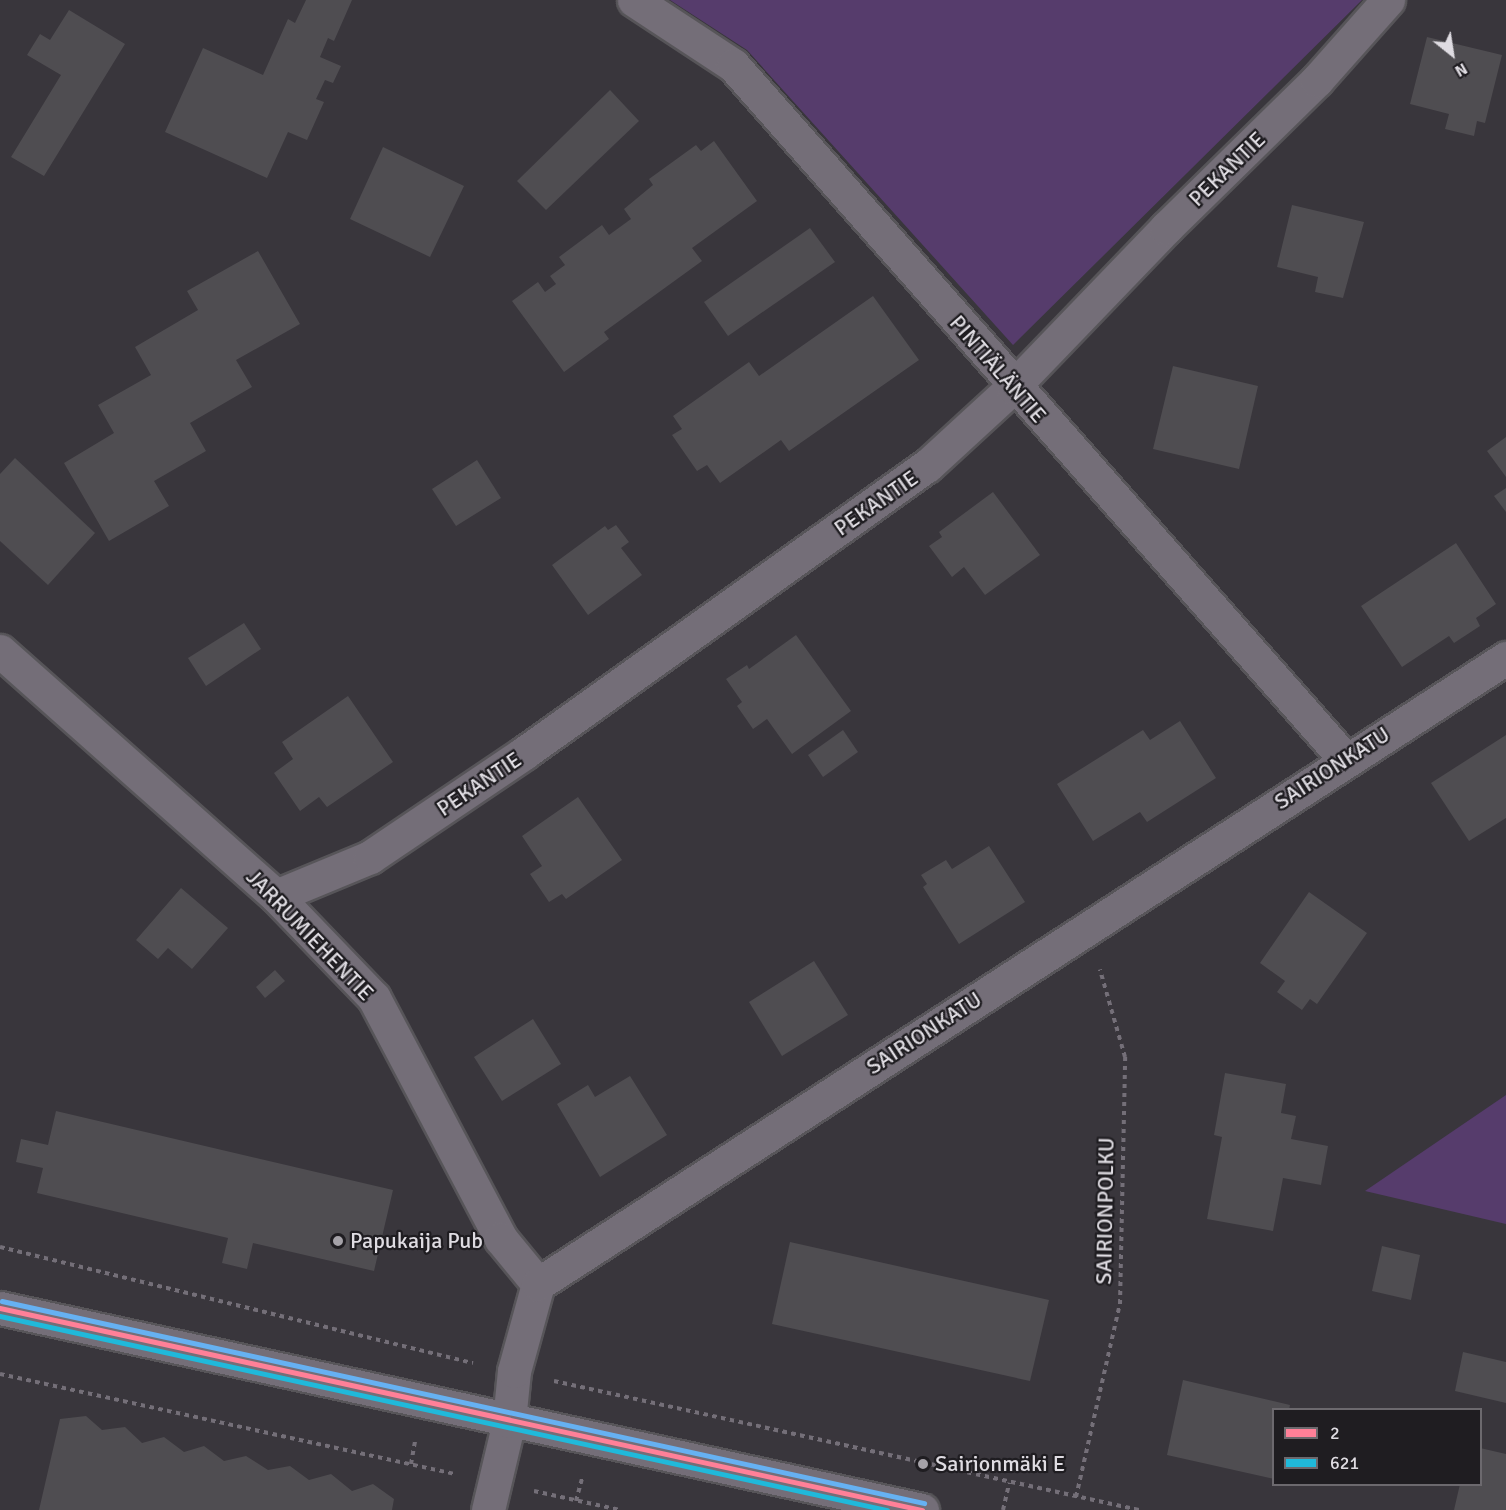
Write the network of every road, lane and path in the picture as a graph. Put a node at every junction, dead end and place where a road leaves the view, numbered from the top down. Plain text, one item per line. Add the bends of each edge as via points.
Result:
1 (634, 0) edge
2 (1388, 0) edge
3 (1013, 387) junction
4 (0, 651) edge
5 (1506, 658) edge
6 (1345, 759) junction
7 (276, 896) junction
8 (1088, 926) junction
9 (0, 1247) edge
10 (538, 1284) junction
11 (0, 1308) edge
12 (514, 1371) junction
13 (0, 1374) edge
14 (509, 1421) junction
15 (1009, 1483) junction
16 (492, 1497) edge
17 (1076, 1497) junction
18 (620, 1510) edge
19 (922, 1510) edge
20 (1003, 1510) edge
21 (1139, 1510) edge

1 - 3 street, PINTIÄLÄNTIE via 733,65
2 - 3 street, PEKANTIE via 1317,80 1166,228
3 - 6 street, PINTIÄLÄNTIE
3 - 7 street, PEKANTIE via 927,466 524,753 370,857
4 - 7 street, JARRUMIEHENTIE
5 - 6 street, SAIRIONKATU
6 - 8 street, SAIRIONKATU
7 - 10 street, JARRUMIEHENTIE via 374,998 501,1239
8 - 10 street, SAIRIONKATU
8 - 17 path, SAIRIONPOLKU via 1125,1057 1120,1304
9 - 12 path via 434,1355
10 - 12 street
11 - 14 street
12 - 14 street
12 - 15 path
13 - 16 path
14 - 16 street
14 - 19 street
15 - 17 path
15 - 20 path
16 - 18 path
17 - 21 path

